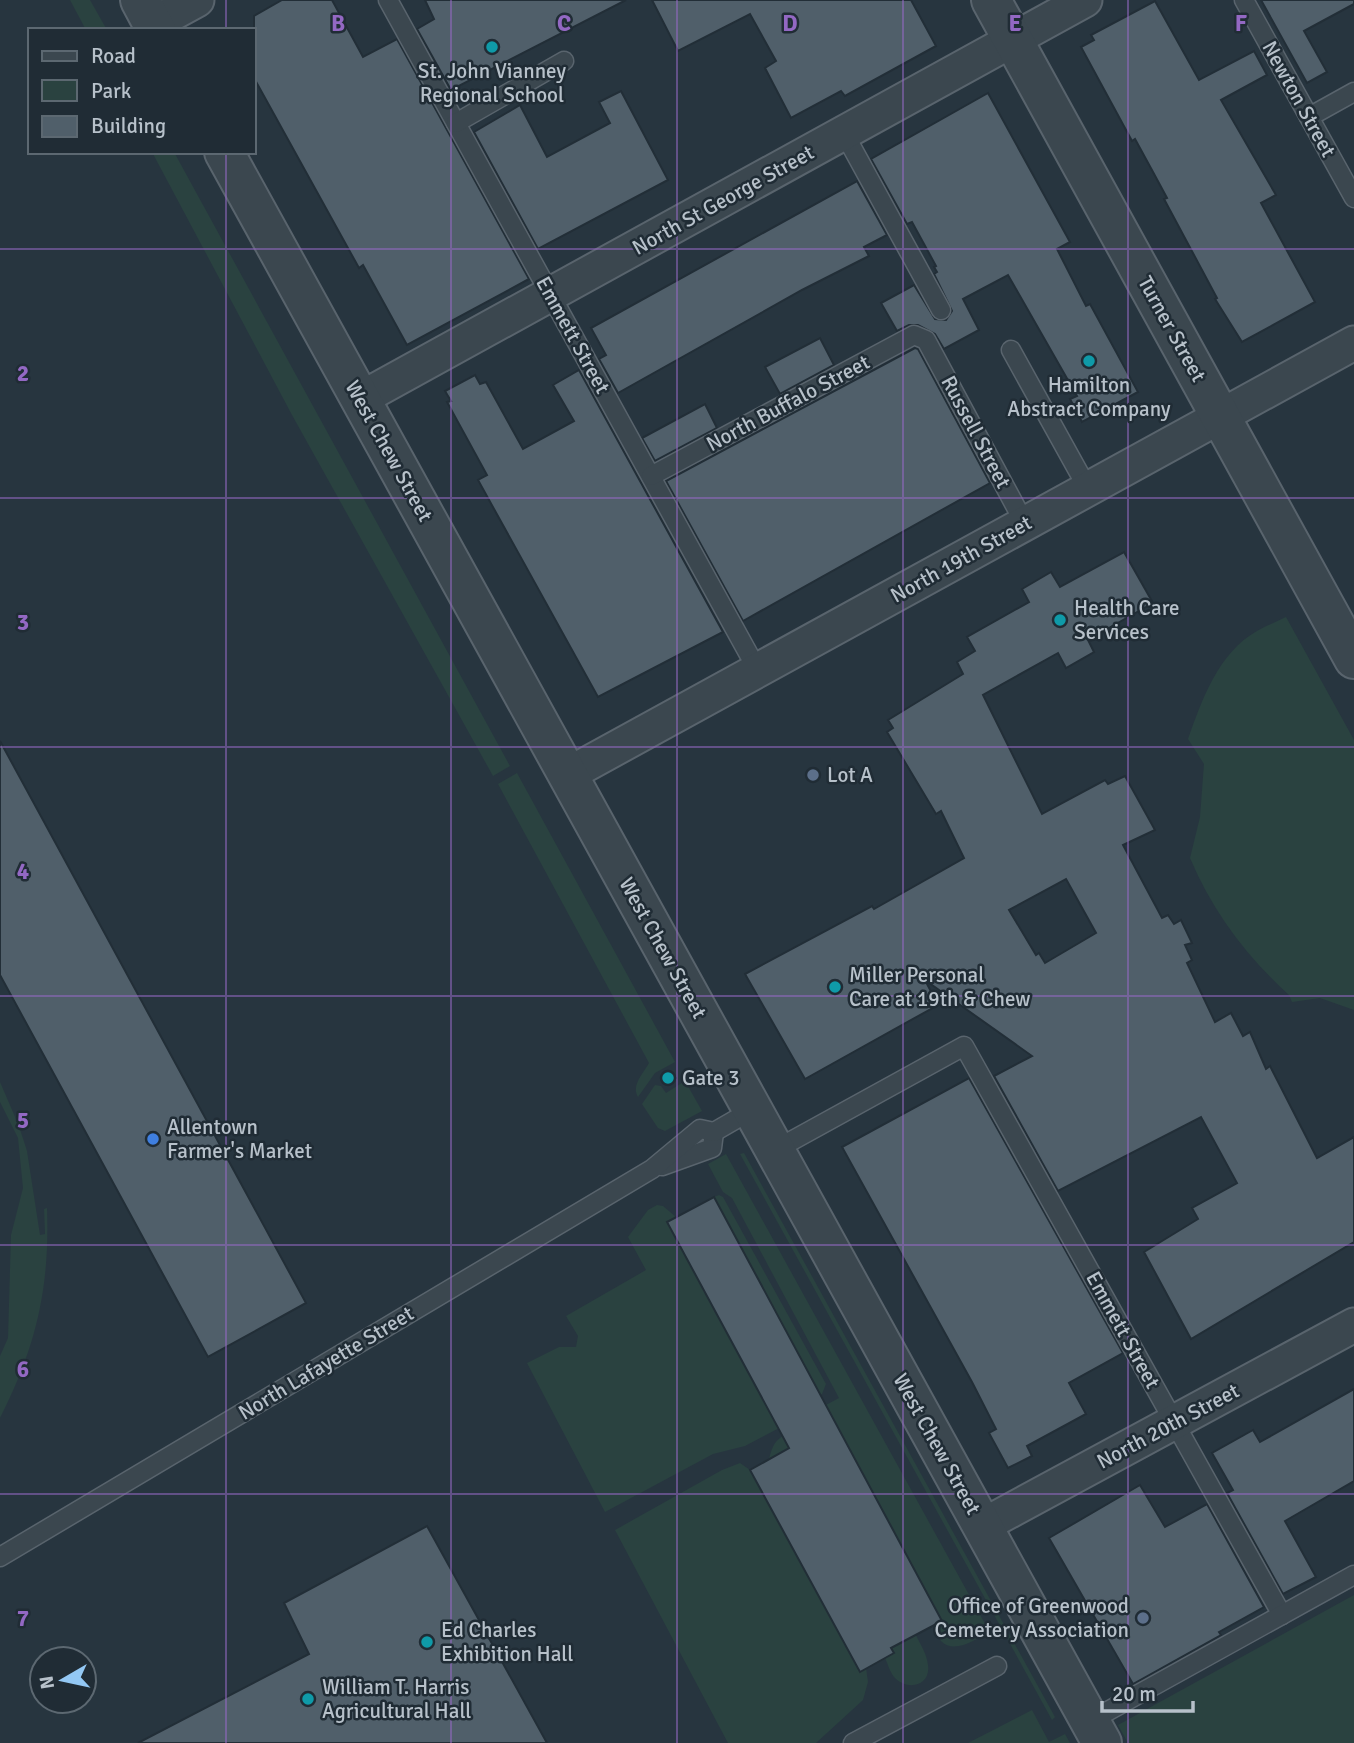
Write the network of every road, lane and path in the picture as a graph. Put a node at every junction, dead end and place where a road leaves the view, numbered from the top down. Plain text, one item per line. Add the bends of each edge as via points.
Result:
1 (197, 0) edge
2 (388, 0) edge
3 (991, 0) edge
4 (1085, 0) edge
5 (1244, 0) edge
6 (150, 18) edge
7 (1013, 40) junction
8 (564, 61) dead end
9 (1354, 92) edge
10 (1309, 117) junction
11 (456, 123) junction
12 (844, 133) junction
13 (225, 154) edge
14 (1354, 198) edge
15 (551, 295) junction
16 (941, 310) dead end
17 (926, 340) joint
18 (1354, 343) edge
19 (1011, 350) dead end
20 (360, 399) junction
21 (1220, 417) junction
22 (651, 476) junction
23 (1088, 489) junction
24 (1025, 524) junction
25 (1354, 659) edge
26 (758, 670) junction
27 (567, 775) junction
28 (752, 1110) junction
29 (775, 1150) junction
30 (1354, 1325) edge
31 (1175, 1422) junction
32 (982, 1526) junction
33 (0, 1557) edge
34 (1354, 1575) edge
35 (1282, 1615) junction
36 (997, 1666) dead end
37 (1096, 1732) edge
38 (853, 1743) edge

1 - 6 street
2 - 11 lane, Emmett Street
3 - 7 street, Turner Street
4 - 7 street, North St George Street
5 - 10 lane, Newton Street
7 - 12 street, North St George Street
7 - 21 street, Turner Street
8 - 11 lane
9 - 10 lane
10 - 14 lane, Newton Street
11 - 15 lane, Emmett Street
12 - 15 street, North St George Street
12 - 16 lane
13 - 20 street, West Chew Street
15 - 20 street, North St George Street
15 - 22 lane, Emmett Street
17 - 22 lane, North Buffalo Street via 914,335
17 - 24 lane, Russell Street
18 - 21 street, North 19th Street
19 - 23 lane
20 - 27 street, West Chew Street
21 - 23 street, North 19th Street
21 - 25 street, Turner Street
22 - 26 lane, Emmett Street
23 - 24 street, North 19th Street
24 - 26 street, North 19th Street
26 - 27 street, North 19th Street
27 - 28 street, West Chew Street
28 - 29 street, West Chew Street
28 - 33 lane, North Lafayette Street via 714,1132 712,1148 652,1169
29 - 31 lane, Emmett Street via 964,1046
29 - 32 street, West Chew Street
30 - 31 street, North 20th Street
31 - 32 street, North 20th Street
31 - 35 lane, Emmett Street
32 - 37 street, West Chew Street
34 - 35 lane
35 - 37 lane
36 - 38 lane

